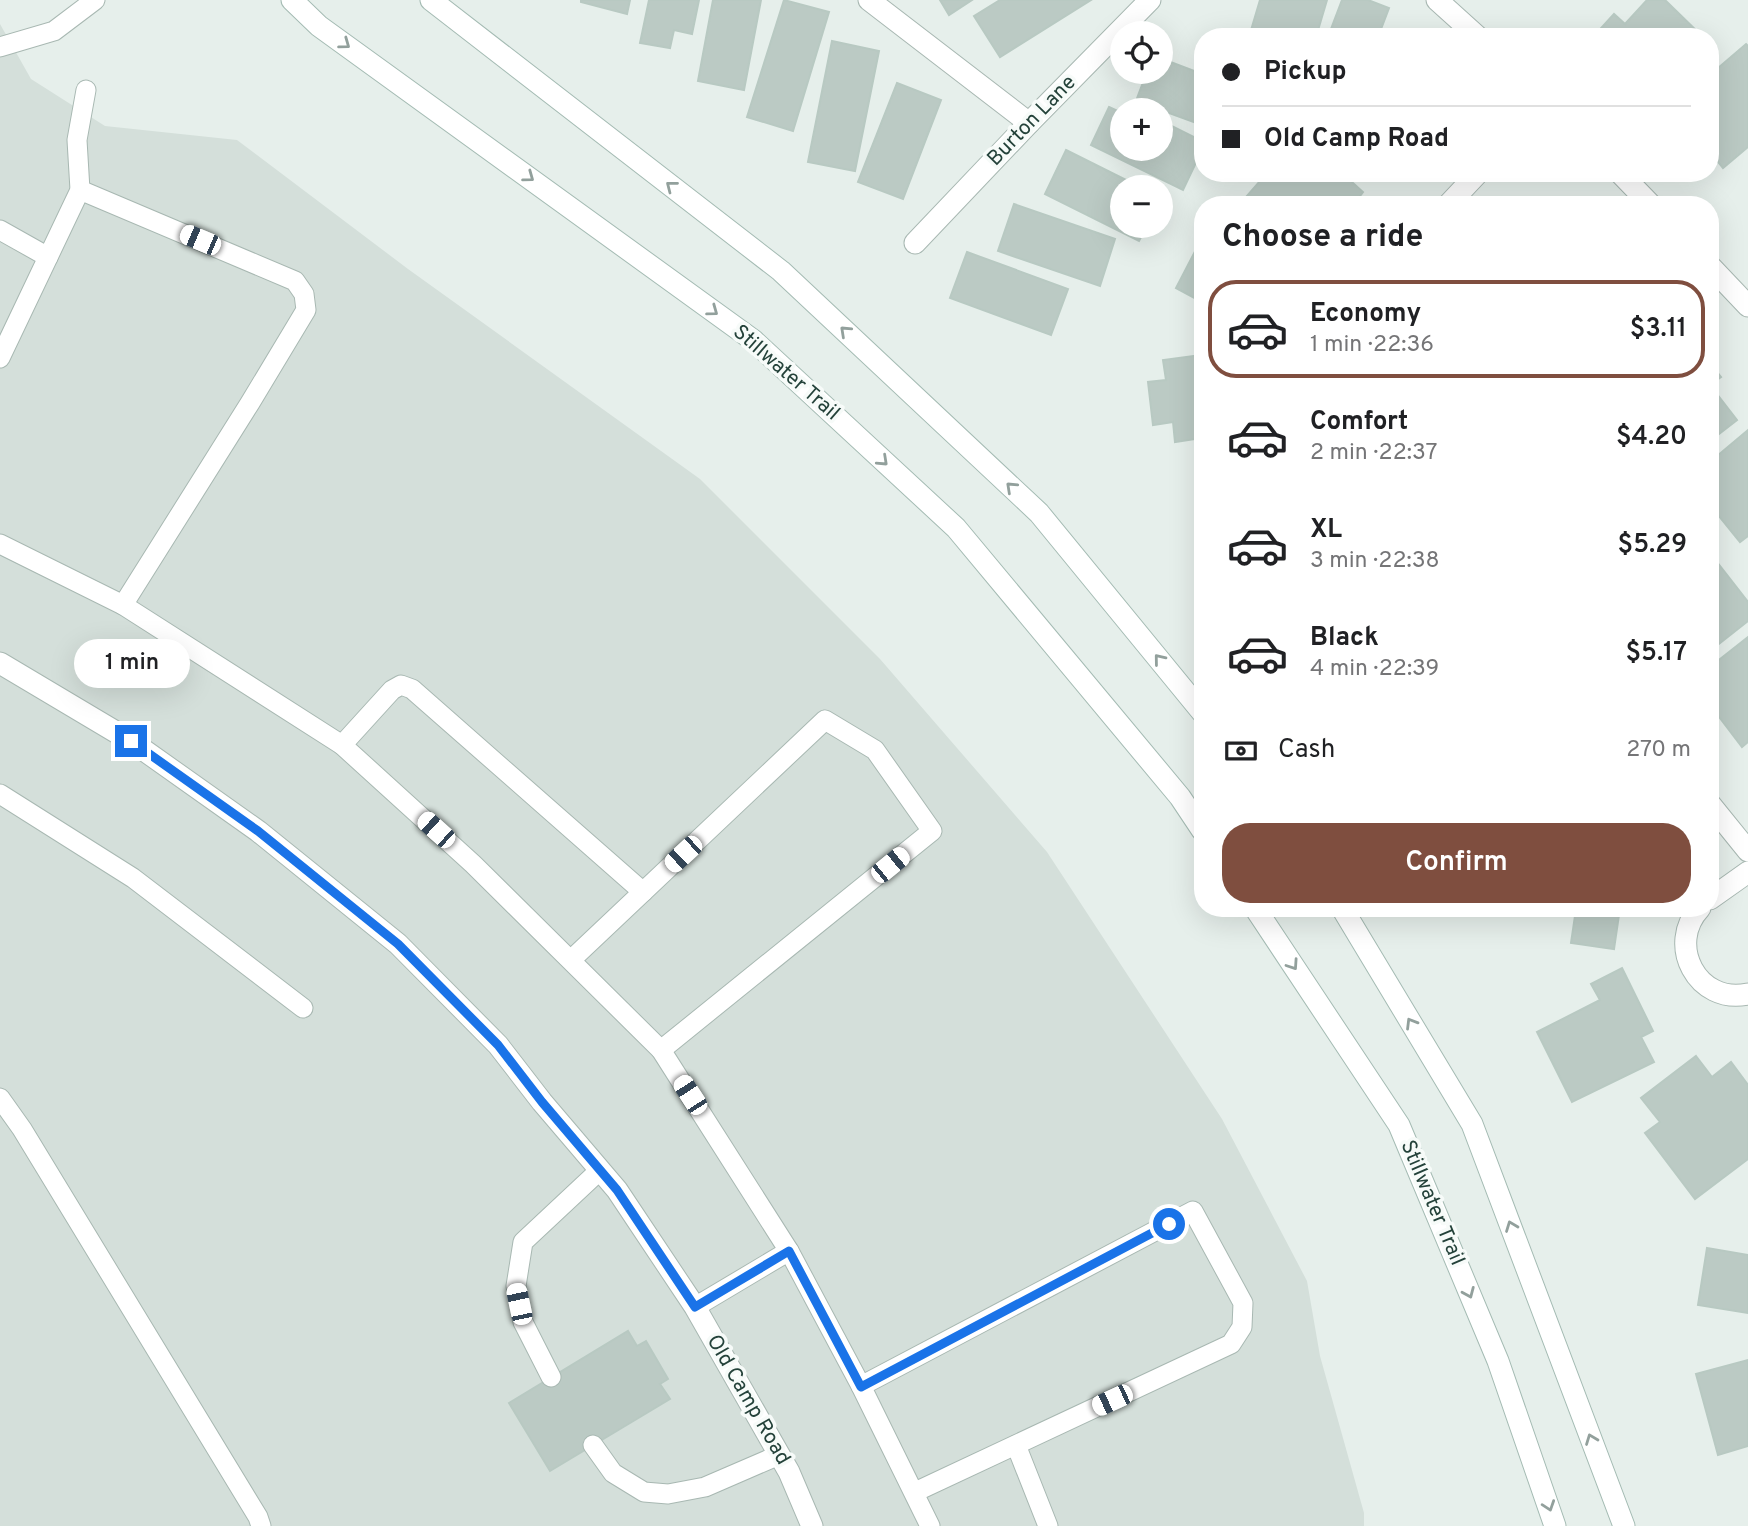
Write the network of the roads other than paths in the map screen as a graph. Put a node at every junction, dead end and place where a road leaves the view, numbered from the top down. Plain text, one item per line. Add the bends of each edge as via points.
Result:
1 (95, 0) edge
2 (292, 0) edge
3 (431, 0) edge
4 (869, 0) edge
5 (1150, 0) edge
6 (1437, 0) edge
7 (1468, 28) edge
8 (0, 47) edge
9 (86, 90) dead end
10 (1029, 122) junction
11 (1470, 182) edge
12 (1629, 182) edge
13 (80, 190) junction
14 (1456, 196) edge
15 (1642, 196) edge
16 (0, 230) edge
17 (915, 243) dead end
18 (48, 257) junction
19 (1719, 275) edge
20 (1748, 306) edge
21 (0, 358) edge
22 (0, 544) edge
23 (123, 605) junction
24 (0, 663) edge
25 (1194, 702) edge
26 (342, 745) junction
27 (0, 794) edge
28 (1719, 815) edge
29 (1194, 818) edge
30 (1748, 851) edge
31 (1748, 873) edge
32 (643, 892) junction
33 (1719, 893) edge
34 (1261, 917) edge
35 (1347, 917) edge
36 (1695, 917) edge
37 (572, 959) junction
38 (1748, 994) edge
39 (303, 1009) dead end
40 (661, 1050) junction
41 (0, 1098) edge
42 (600, 1170) junction
43 (789, 1251) junction
44 (695, 1307) junction
45 (551, 1377) dead end
46 (861, 1387) junction
47 (593, 1445) dead end
48 (1016, 1446) junction
49 (779, 1455) junction
50 (915, 1492) junction
51 (261, 1526) edge
52 (812, 1526) edge
53 (930, 1526) edge
54 (1048, 1526) edge
55 (1555, 1526) edge
56 (1623, 1526) edge

1 - 8 lane via 54,31
2 -> 29 main road, Stillwater Trail via 319,26 753,340 956,528
25 -> 3 main road via 1039,513 781,271
4 - 10 main road
5 - 10 main road, Burton Lane
6 - 7 main road
9 - 13 lane via 77,140
10 - 17 main road, Burton Lane
11 - 14 main road
12 - 15 main road
13 - 18 lane
13 - 23 lane via 295,281 304,294 306,310
16 - 18 lane
18 - 21 lane
19 - 20 main road
22 - 23 lane
23 - 26 lane
24 - 42 main road, Old Camp Road via 131,741 258,831 398,944 498,1045
26 - 32 lane via 392,690 401,685 412,689
26 - 37 lane
27 - 39 lane via 133,878
28 - 30 main road
31 - 33 main road
32 - 37 lane
32 - 40 lane via 825,720 875,750 932,831
34 -> 55 main road, Stillwater Trail via 1399,1125 1498,1361
56 -> 35 main road via 1472,1124
36 - 38 main road via 1686,943 1694,973 1715,992
37 - 40 lane
40 - 43 lane
41 - 51 lane
42 - 44 main road, Old Camp Road
42 - 45 lane via 523,1242 516,1286 523,1322
43 - 44 lane
43 - 46 lane
44 - 49 main road, Old Camp Road
46 - 48 lane via 1193,1211 1243,1303 1242,1327 1231,1344
46 - 50 lane
47 - 49 lane via 613,1473 644,1492 668,1494 705,1487
48 - 50 lane
48 - 54 lane
49 - 52 main road, Old Camp Road
50 - 53 lane

